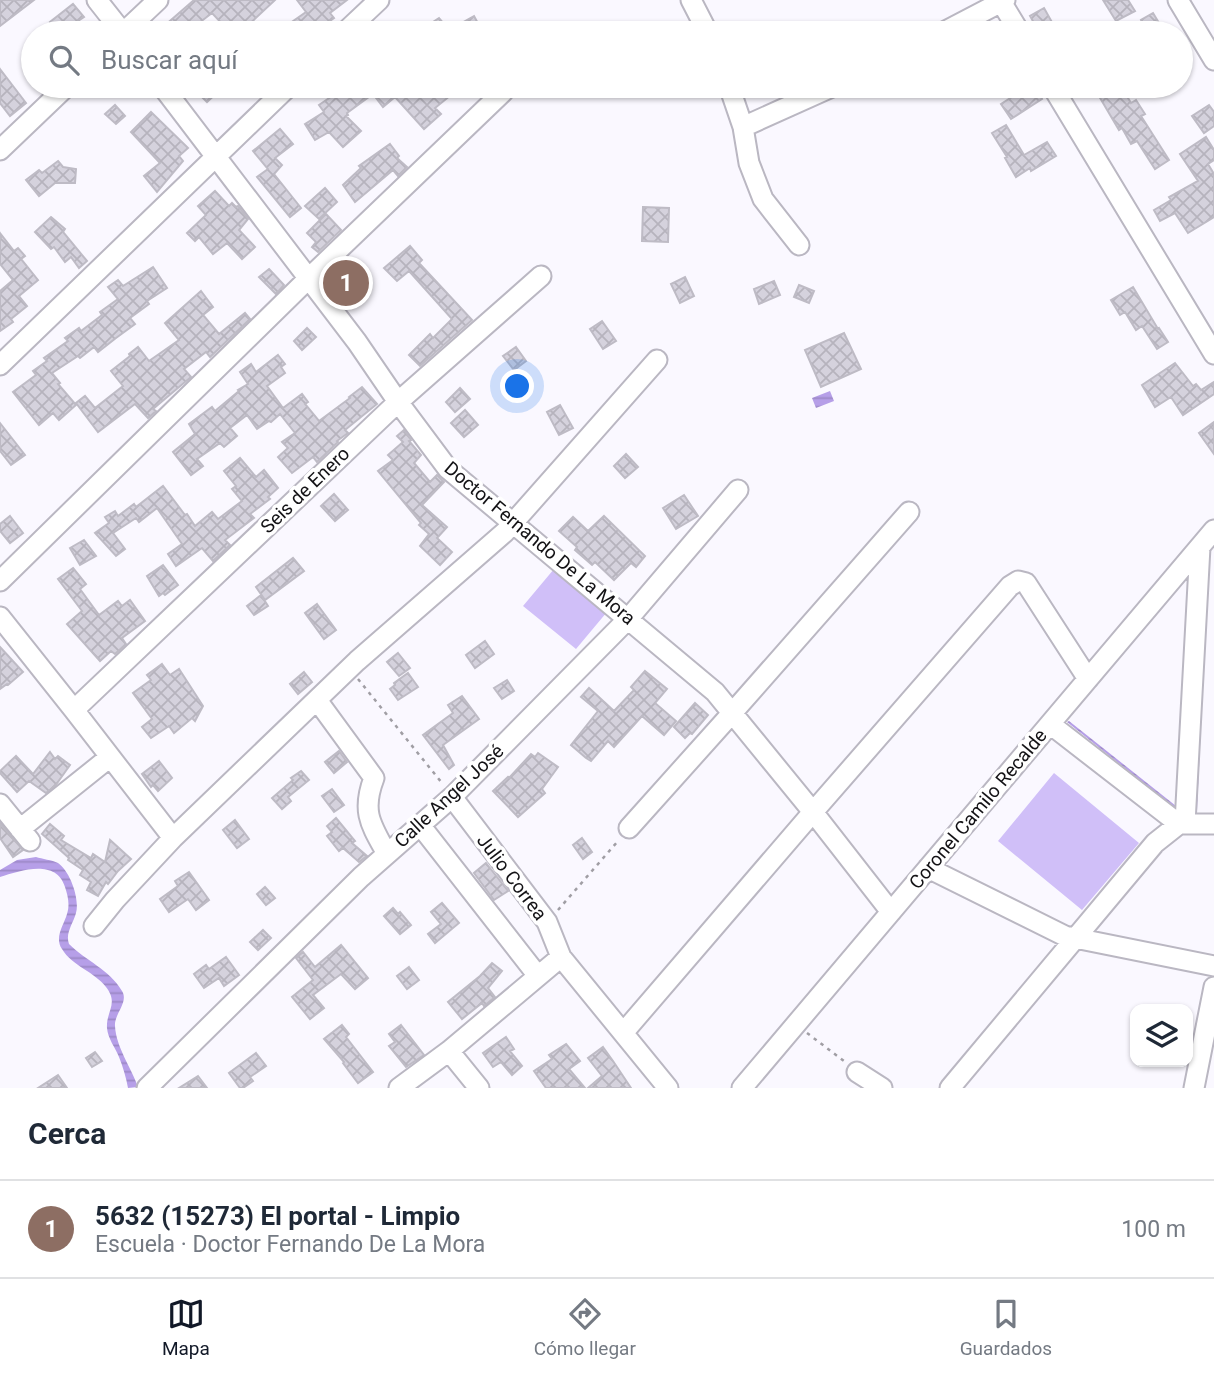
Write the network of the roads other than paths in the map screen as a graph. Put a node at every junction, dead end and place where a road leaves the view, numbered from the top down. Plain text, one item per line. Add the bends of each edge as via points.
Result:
1 (97, 0) edge
2 (158, 0) edge
3 (379, 0) edge
4 (691, 0) edge
5 (1178, 0) edge
6 (1002, 1) edge
7 (114, 21) edge
8 (136, 21) edge
9 (357, 21) edge
10 (702, 21) edge
11 (964, 21) edge
12 (1013, 21) edge
13 (1191, 21) edge
14 (1193, 25) edge
15 (1214, 60) edge
16 (54, 98) edge
17 (171, 98) edge
18 (276, 98) edge
19 (497, 98) edge
20 (733, 98) edge
21 (807, 98) edge
22 (1059, 98) edge
23 (743, 127) junction
24 (0, 150) edge
25 (215, 156) junction
26 (799, 245) dead end
27 (541, 276) dead end
28 (309, 278) junction
29 (1214, 354) edge
30 (657, 360) dead end
31 (0, 365) edge
32 (398, 402) junction
33 (738, 490) dead end
34 (909, 512) dead end
35 (512, 523) junction
36 (1214, 530) edge
37 (1200, 547) junction
38 (0, 581) edge
39 (0, 617) edge
40 (628, 619) junction
41 (1088, 679) junction
42 (317, 700) junction
43 (74, 710) junction
44 (733, 712) junction
45 (1050, 724) junction
46 (110, 757) junction
47 (452, 797) junction
48 (0, 804) edge
49 (813, 812) junction
50 (1182, 824) junction
51 (1214, 824) edge
52 (420, 825) junction
53 (629, 828) road end
54 (173, 838) junction
55 (387, 854) junction
56 (928, 868) junction
57 (891, 912) junction
58 (94, 926) dead end
59 (1074, 938) junction
60 (561, 957) junction
61 (1214, 966) edge
62 (538, 976) junction
63 (1214, 987) edge
64 (623, 1033) junction
65 (449, 1051) junction
66 (857, 1072) road end
67 (148, 1087) edge
68 (399, 1088) edge
69 (479, 1088) edge
70 (668, 1088) edge
71 (742, 1088) edge
72 (882, 1088) edge
73 (950, 1088) edge
74 (1194, 1088) edge

1 - 7 street
2 - 8 street
3 - 9 street
4 - 10 street
5 - 13 street
6 - 11 street
6 - 12 street
14 - 15 street
16 - 24 street
17 - 25 street, Doctor Fernando De La Mora
18 - 25 street
19 - 28 street
20 - 23 street
21 - 23 street
22 - 29 street
23 - 26 street via 749,163 763,199
25 - 28 street, Doctor Fernando De La Mora
25 - 31 street
27 - 32 street, Seis de Enero
28 - 32 street, Doctor Fernando De La Mora
28 - 38 street
30 - 35 street
32 - 35 street, Doctor Fernando De La Mora via 448,469
32 - 43 street, Seis de Enero
33 - 40 street, Calle Angel José
34 - 44 street
35 - 40 street, Doctor Fernando De La Mora
35 - 42 street
36 - 37 street, Coronel Camilo Recalde
37 - 41 street, Coronel Camilo Recalde
37 - 50 street
39 - 43 street
40 - 44 street, Doctor Fernando De La Mora
40 - 47 street, Calle Angel José
41 - 45 street, Coronel Camilo Recalde
41 - 49 street via 1026,583 1018,581
42 - 54 street
42 - 55 street via 374,778 369,821
43 - 46 street
44 - 49 street, Doctor Fernando De La Mora
44 - 53 street
45 - 50 street
45 - 56 street, Coronel Camilo Recalde
46 - 48 street via 25,835
46 - 54 street
47 - 52 street, Calle Angel José
47 - 60 street, Julio Correa via 547,922
49 - 57 street, Doctor Fernando De La Mora
49 - 64 street
50 - 51 street
50 - 59 street via 1155,844
52 - 55 street, Calle Angel José
52 - 62 street
54 - 58 street
55 - 67 street, Calle Angel José
56 - 57 street, Coronel Camilo Recalde
56 - 59 street
57 - 71 street, Coronel Camilo Recalde
59 - 61 street
59 - 73 street
60 - 62 street
60 - 64 street, Julio Correa
62 - 65 street
63 - 74 street
64 - 70 street, Julio Correa
65 - 68 street
65 - 69 street
66 - 72 street

